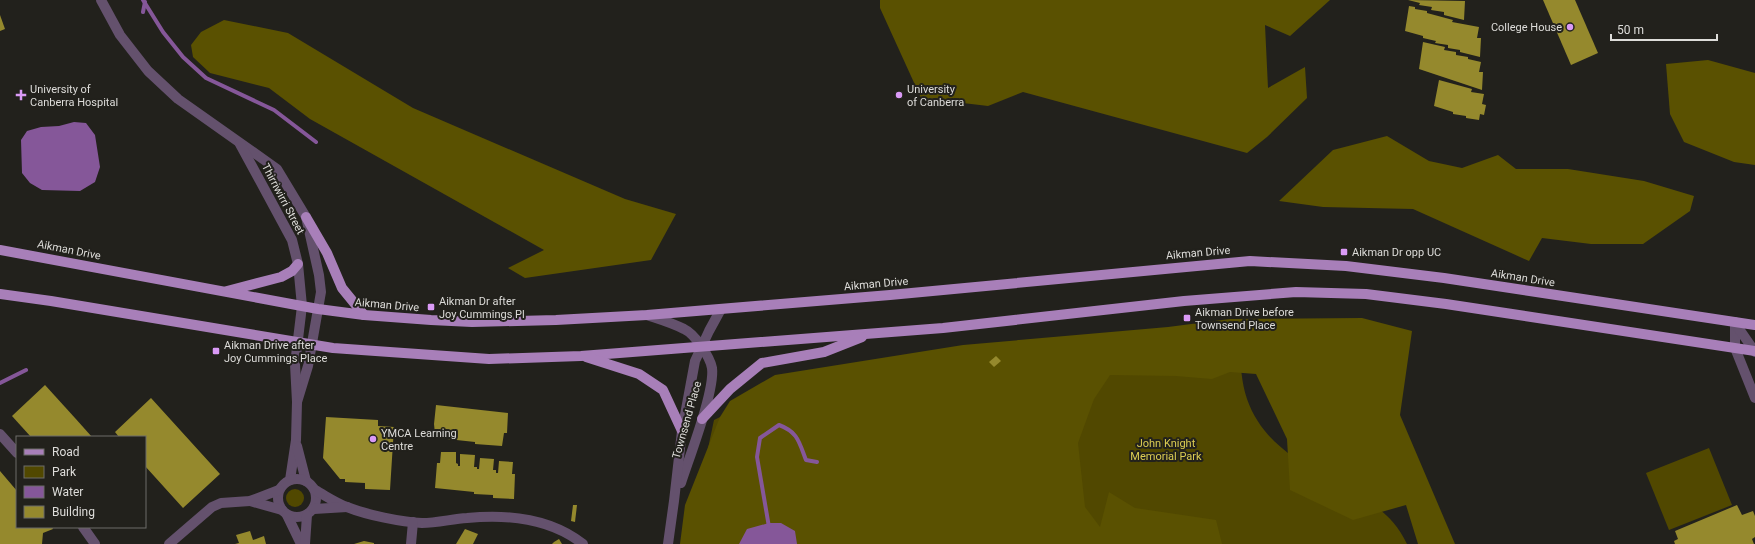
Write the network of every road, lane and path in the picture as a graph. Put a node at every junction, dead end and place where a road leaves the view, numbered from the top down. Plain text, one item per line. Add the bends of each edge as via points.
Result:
1 (101, 0) edge
2 (238, 141) junction
3 (306, 217) junction
4 (0, 250) edge
5 (298, 264) junction
6 (223, 292) junction
7 (0, 294) edge
8 (302, 306) junction
9 (318, 309) junction
10 (722, 309) junction
11 (364, 315) junction
12 (647, 315) junction
13 (1735, 322) junction
14 (1755, 325) edge
15 (874, 333) junction
16 (296, 342) junction
17 (312, 345) junction
18 (701, 346) junction
19 (1735, 348) junction
20 (1755, 351) edge
21 (581, 356) junction
22 (1755, 398) edge
23 (297, 402) junction
24 (702, 419) junction
25 (682, 431) junction
26 (0, 434) edge
27 (296, 440) junction
28 (16, 452) edge
29 (290, 480) junction
30 (306, 481) junction
31 (279, 490) junction
32 (315, 490) junction
33 (250, 502) junction
34 (674, 502) junction
35 (347, 507) junction
36 (284, 512) junction
37 (310, 512) junction
38 (413, 522) junction
39 (84, 528) edge
40 (95, 544) edge
41 (169, 544) edge
42 (300, 544) edge
43 (305, 544) edge
44 (411, 544) edge
45 (583, 544) edge
46 (668, 544) edge

1 - 2 street, Thirriwirri Street via 120,35 148,71 178,99
2 - 3 street, Thirriwirri Street via 277,169
2 - 5 street, Thirriwirri Street via 292,240
3 - 9 street, Thirriwirri Street via 320,275
3 - 11 main road via 327,253 342,288
4 - 6 main road, Aikman Drive
5 - 6 main road via 281,277
5 - 8 street, Thirriwirri Street
6 - 8 main road, Aikman Drive
7 - 16 main road
8 - 9 main road, Aikman Drive
8 - 16 street, Thirriwirri Street
9 - 11 main road, Aikman Drive
9 - 17 street, Thirriwirri Street
10 - 12 main road, Aikman Drive
10 - 13 main road, Aikman Drive via 1250,261 1346,266 1444,278
10 - 18 street, Townsend Place
11 - 12 main road, Aikman Drive via 472,322
12 - 18 street, Townsend Place via 685,329
13 - 14 main road, Aikman Drive
13 - 19 street
13 - 20 street
15 - 18 main road
15 - 19 main road via 1296,292 1366,294 1446,304
15 - 24 main road via 824,352 762,363 730,389
16 - 17 main road
16 - 23 street, Thirriwirri Street
17 - 21 main road via 489,359
17 - 23 street, Thirriwirri Street
18 - 21 main road
18 - 24 street, Townsend Place via 712,368
18 - 25 street, Townsend Place via 695,361
19 - 20 main road
19 - 22 street
21 - 25 main road via 639,374 663,390
23 - 27 street
24 - 34 street, Townsend Place
25 - 34 street, Townsend Place
26 - 28 street
27 - 29 street
27 - 30 street
29 - 30 street
29 - 31 street
30 - 32 street
31 - 33 street
31 - 36 street via 278,500
32 - 35 street
32 - 37 street via 316,496
33 - 36 street
33 - 41 street via 221,503 212,507
34 - 46 street, Townsend Place
35 - 37 street
35 - 38 street
36 - 37 street via 297,518
36 - 42 street
37 - 43 street
38 - 44 street
38 - 45 street via 481,517 514,518 549,525 564,531
39 - 40 street

